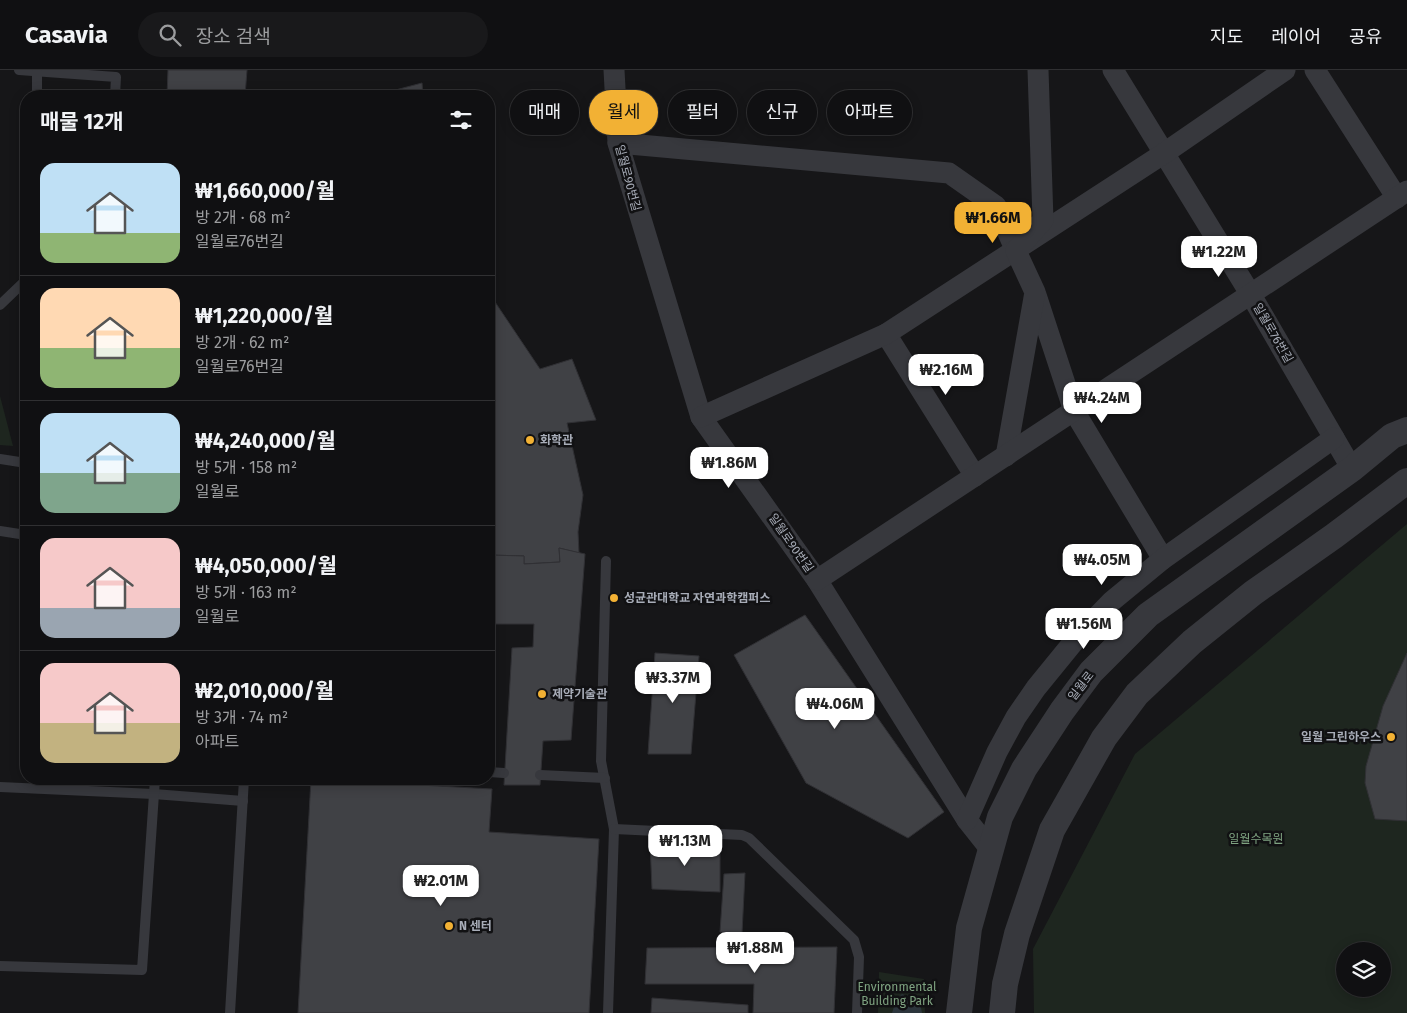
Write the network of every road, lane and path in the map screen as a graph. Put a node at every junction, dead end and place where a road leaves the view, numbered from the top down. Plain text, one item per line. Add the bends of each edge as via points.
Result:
1 (19, 70) edge
2 (614, 70) edge
3 (1038, 70) edge
4 (1113, 70) edge
5 (1285, 70) edge
6 (1315, 70) edge
7 (37, 71) edge
8 (37, 90) edge
9 (115, 90) edge
10 (618, 143) junction
11 (1164, 154) junction
12 (1402, 194) edge
13 (1016, 251) junction
14 (20, 286) edge
15 (1035, 292) junction
16 (1251, 295) junction
17 (0, 304) edge
18 (886, 334) junction
19 (1074, 412) junction
20 (701, 417) junction
21 (1407, 430) edge
22 (1334, 438) junction
23 (1006, 456) junction
24 (0, 459) edge
25 (20, 462) edge
26 (1352, 469) junction
27 (975, 476) junction
28 (1407, 480) edge
29 (0, 531) edge
30 (20, 534) edge
31 (1163, 559) junction
32 (606, 561) dead end
33 (817, 580) junction
34 (495, 772) edge
35 (504, 773) dead end
36 (540, 775) dead end
37 (605, 778) junction
38 (155, 785) edge
39 (244, 785) edge
40 (0, 787) edge
41 (154, 794) junction
42 (243, 801) junction
43 (968, 820) junction
44 (614, 829) junction
45 (990, 849) junction
46 (0, 966) edge
47 (230, 1013) edge
48 (608, 1013) edge
49 (858, 1013) edge
50 (959, 1013) edge
51 (1002, 1013) edge

1 - 7 lane
2 - 10 street, 일월로90번길
3 - 13 street via 1043,220
4 - 11 street, 일월로76번길
5 - 11 street
6 - 12 street
7 - 8 lane
7 - 9 lane via 116,77
10 - 13 street via 949,173 996,206
10 - 20 street, 일월로90번길
11 - 13 street
11 - 16 street, 일월로76번길
12 - 16 street
13 - 15 street
13 - 18 street
14 - 17 lane
15 - 19 street
15 - 23 street
16 - 19 street
16 - 22 street, 일월로76번길
18 - 20 street
18 - 27 street
19 - 23 street
19 - 31 street
20 - 33 street, 일월로90번길
21 - 26 street, 일월로 via 1392,436
22 - 26 street, 일월로76번길
22 - 31 street
23 - 27 street
24 - 25 lane
26 - 45 street, 일월로 via 1148,614 1091,672 1024,769 1000,817
27 - 33 street
28 - 51 street via 1253,592 1192,642 1137,694 1104,738 1052,830 1017,934
29 - 30 lane
31 - 43 street via 1112,601 1036,688 997,752
32 - 37 lane via 601,761
33 - 43 street, 일월로90번길
34 - 35 lane
36 - 37 lane
37 - 44 lane
38 - 41 lane
39 - 42 lane
40 - 41 lane
41 - 42 lane
41 - 46 lane via 142,970
42 - 47 lane
43 - 45 street, 일월로90번길
44 - 48 lane
44 - 49 lane via 742,835 749,838 854,940 859,957
45 - 50 street, 일월로 via 969,928

